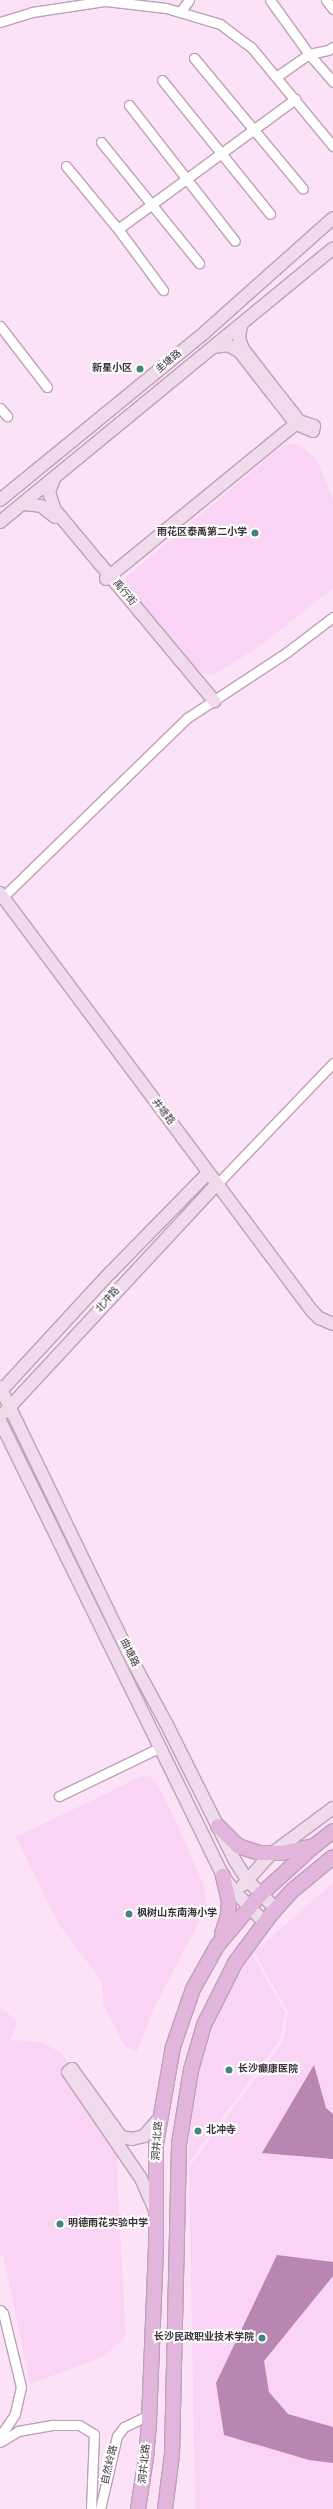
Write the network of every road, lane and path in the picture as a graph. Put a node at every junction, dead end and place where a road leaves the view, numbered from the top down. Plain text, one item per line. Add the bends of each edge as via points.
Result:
1 (189, 0) edge
2 (270, 0) edge
3 (326, 0) edge
4 (333, 9) edge
5 (180, 12) junction
6 (0, 22) edge
7 (333, 46) edge
8 (309, 54) junction
9 (194, 58) dead end
10 (276, 77) junction
11 (162, 80) dead end
12 (333, 82) edge
13 (295, 99) junction
14 (129, 105) dead end
15 (253, 130) junction
16 (101, 142) dead end
17 (333, 146) edge
18 (222, 153) junction
19 (66, 166) dead end
20 (187, 178) junction
21 (303, 189) dead end
22 (152, 204) junction
23 (270, 214) dead end
24 (333, 218) edge
25 (118, 229) junction
26 (235, 241) dead end
27 (333, 248) edge
28 (199, 263) dead end
29 (163, 290) dead end
30 (241, 325) junction
31 (0, 328) edge
32 (214, 347) junction
33 (47, 387) dead end
34 (0, 408) edge
35 (7, 416) dead end
36 (298, 422) junction
37 (54, 479) junction
38 (0, 500) edge
39 (23, 504) junction
40 (0, 522) edge
41 (108, 577) junction
42 (333, 617) edge
43 (211, 702) junction
44 (2, 897) edge
45 (333, 1063) edge
46 (206, 1174) junction
47 (215, 1186) junction
48 (333, 1324) edge
49 (333, 1328) edge
50 (1, 1389) edge
51 (10, 1407) junction
52 (0, 1418) edge
53 (0, 1421) edge
54 (161, 1747) junction
55 (59, 1796) dead end
56 (333, 1808) edge
57 (218, 1826) junction
58 (333, 1832) edge
59 (314, 1846) junction
60 (271, 1854) junction
61 (330, 1860) edge
62 (223, 1876) joint
63 (247, 1879) junction
64 (261, 1894) junction
65 (232, 1897) junction
66 (249, 1907) junction
67 (276, 1909) junction
68 (265, 1923) junction
69 (217, 1946) junction
70 (159, 2119) junction
71 (156, 2219) junction
72 (0, 2310) edge
73 (149, 2415) junction
74 (0, 2436) edge
75 (0, 2442) edge
76 (91, 2509) edge
77 (100, 2509) edge
78 (138, 2509) edge
79 (165, 2509) edge

1 - 5 street
2 - 8 street
3 - 4 street
5 - 6 street via 106,1 32,12
5 - 10 street via 220,24 251,47
7 - 8 street via 328,50
8 - 10 street
8 - 12 street
9 - 15 street
10 - 13 street
11 - 18 street
13 - 15 street
13 - 17 street
14 - 20 street
15 - 18 street
15 - 21 street
16 - 22 street
18 - 20 street
18 - 23 street
19 - 25 street
20 - 22 street
20 - 26 street
22 - 25 street
22 - 28 street
24 - 38 main road, 圭塘路 via 204,333
25 - 29 street
27 - 30 main road, 圭塘路
30 - 32 main road, 圭塘路
30 - 36 main road via 239,338 244,349
31 - 33 street
32 - 36 main road via 228,345 240,352
32 - 37 main road, 圭塘路
34 - 35 street
36 - 41 main road
37 - 39 main road, 圭塘路
37 - 41 main road, 禹行街 via 50,492 52,505
39 - 40 main road, 圭塘路
39 - 41 main road, 禹行街 via 36,504 47,509
41 - 43 main road, 禹行街
42 - 43 street
43 - 44 street via 187,718
44 - 46 main road, 井塘路
45 - 47 street
46 - 47 main road, 井塘路
46 - 50 main road, 北冲路
47 - 48 main road, 井塘路 via 312,1311 319,1318
47 - 49 main road, 井塘路 via 309,1314 317,1322
47 - 51 main road, 北冲路
50 - 51 main road, 曲塘路
51 - 52 main road, 北冲路
51 - 57 main road, 曲塘路 via 133,1662
53 - 54 main road, 曲塘路
54 - 55 street
54 - 62 main road, 曲塘路
56 - 60 main road
57 - 60 main road via 238,1846
57 - 63 main road, 曲塘路
58 - 59 main road, 洞井北路
59 - 60 main road via 294,1852
59 - 64 main road, 洞井北路
60 - 63 main road
61 - 67 main road, 洞井北路
62 - 65 main road
63 - 64 main road, 曲塘路
63 - 65 main road
64 - 66 main road, 洞井北路
64 - 67 main road, 曲塘路
65 - 66 main road
65 - 69 main road
66 - 68 main road
66 - 69 main road, 洞井北路
67 - 68 main road, 洞井北路
68 - 79 main road, 洞井北路 via 235,1963 204,2025 191,2070 182,2117 179,2144 172,2454
69 - 70 main road, 洞井北路 via 202,1971 184,2013 173,2047
70 - 71 main road, 洞井北路 via 156,2144
70 - 71 main road via 144,2136 132,2139 121,2137 72,2069 68,2072 140,2177 153,2205
71 - 73 main road, 洞井北路
72 - 74 street via 3,2313 21,2387 15,2414
73 - 77 street, 自然岭路 via 124,2428 117,2436
73 - 78 main road, 洞井北路 via 146,2458
75 - 76 street via 18,2431 53,2425 79,2425 94,2434

